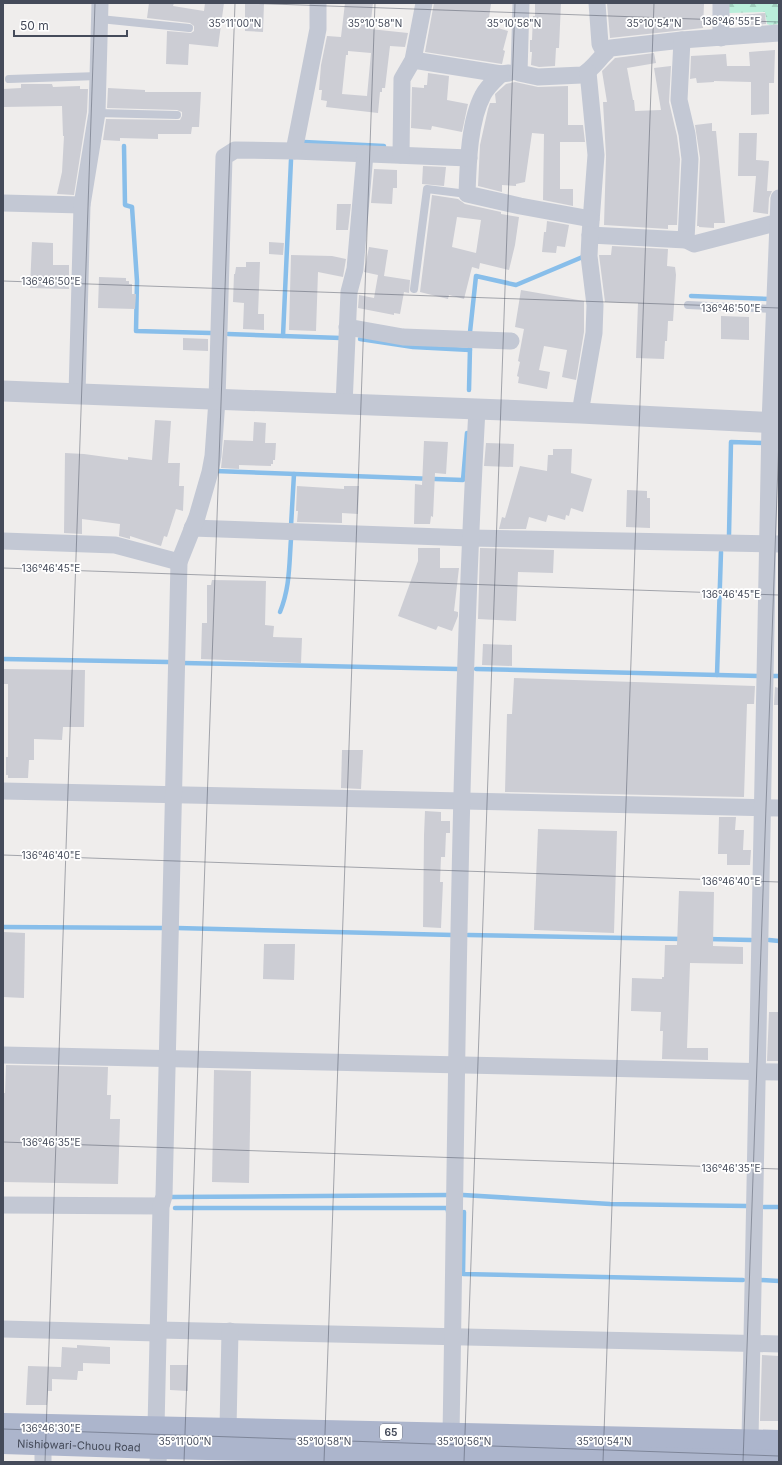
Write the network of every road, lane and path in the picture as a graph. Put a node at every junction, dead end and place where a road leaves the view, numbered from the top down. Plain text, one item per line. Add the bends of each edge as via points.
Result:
1 (318, 3) edge
2 (424, 3) edge
3 (521, 3) edge
4 (597, 3) edge
5 (721, 3) edge
6 (100, 11) edge
7 (189, 28) dead end
8 (779, 33) edge
9 (721, 38) junction
10 (682, 40) junction
11 (604, 53) junction
12 (413, 60) junction
13 (588, 72) junction
14 (519, 73) junction
15 (501, 74) junction
16 (98, 76) junction
17 (9, 79) dead end
18 (97, 113) junction
19 (177, 115) dead end
20 (294, 152) junction
21 (365, 154) junction
22 (401, 155) junction
23 (469, 158) junction
24 (467, 194) junction
25 (779, 198) edge
26 (779, 202) edge
27 (3, 203) edge
28 (82, 205) junction
29 (778, 222) edge
30 (591, 227) junction
31 (686, 240) junction
32 (414, 289) dead end
33 (688, 305) dead end
34 (775, 310) junction
35 (348, 327) junction
36 (511, 341) dead end
37 (3, 391) edge
38 (78, 395) junction
39 (217, 400) junction
40 (344, 404) junction
41 (477, 409) junction
42 (580, 413) junction
43 (775, 423) edge
44 (192, 528) junction
45 (470, 538) junction
46 (3, 540) edge
47 (774, 543) edge
48 (178, 562) junction
49 (3, 791) edge
50 (173, 794) junction
51 (462, 800) junction
52 (771, 808) edge
53 (3, 1056) edge
54 (167, 1060) junction
55 (458, 1066) junction
56 (758, 1072) junction
57 (779, 1072) edge
58 (3, 1205) edge
59 (161, 1206) junction
60 (3, 1329) edge
61 (158, 1331) junction
62 (230, 1331) junction
63 (453, 1336) junction
64 (752, 1344) junction
65 (779, 1344) edge
66 (3, 1424) edge
67 (228, 1429) junction
68 (779, 1441) edge
69 (3, 1443) edge
70 (158, 1446) edge
71 (450, 1450) edge
72 (43, 1453) edge
73 (749, 1454) edge
74 (779, 1461) edge

1 - 20 street via 318,29
2 - 12 street
3 - 14 street
4 - 11 street via 600,44
5 - 9 street
6 - 7 lane
6 - 16 street
8 - 9 street
9 - 10 street
10 - 11 street via 611,48
10 - 31 street via 679,100 688,134 690,159
11 - 13 street
12 - 15 street
12 - 22 street via 402,79
13 - 14 street via 582,75 538,77
13 - 30 street via 596,155
14 - 15 street
15 - 23 street via 483,94 474,119
16 - 17 lane
16 - 18 street
18 - 19 lane
18 - 28 street
20 - 21 street
20 - 39 street via 235,150 224,157
21 - 22 street
21 - 35 street via 355,269 349,292
22 - 23 street
23 - 24 street
24 - 30 street via 520,206
24 - 32 lane via 427,189
25 - 26 street
26 - 29 street
27 - 28 street
28 - 38 street
29 - 31 street via 694,244
29 - 34 street
30 - 31 street
30 - 42 street via 589,256 595,306 594,333
33 - 34 lane
34 - 43 street
35 - 36 street via 403,337
35 - 40 street
37 - 38 street
38 - 39 street
39 - 40 street
39 - 44 street via 210,472 198,517
40 - 41 street
41 - 42 street
41 - 45 street
42 - 43 street
43 - 47 street
44 - 45 street
44 - 48 street
45 - 47 street
45 - 51 street
46 - 48 street via 116,545
47 - 52 street
48 - 50 street
49 - 50 street
50 - 51 street
50 - 54 street
51 - 52 street
51 - 55 street
52 - 56 street
53 - 54 street
54 - 55 street
54 - 59 street via 164,1196
55 - 56 street
55 - 63 street
56 - 57 street
56 - 64 street
58 - 59 street
59 - 61 street
60 - 61 street
61 - 62 street
61 - 70 street
62 - 63 street
62 - 67 street
63 - 64 street
63 - 71 street
64 - 65 street
64 - 73 street
66 - 70 main road, Nishiowari-Chuou Road / 65
67 - 70 main road, Nishiowari-Chuou Road / 65
67 - 71 main road, Nishiowari-Chuou Road / 65
68 - 73 main road, Nishiowari-Chuou Road / 65
69 - 72 main road, Nishiowari-Chuou Road / 65
70 - 71 main road, Nishiowari-Chuou Road / 65
70 - 72 main road, Nishiowari-Chuou Road / 65
71 - 73 main road, Nishiowari-Chuou Road / 65
73 - 74 main road, Nishiowari-Chuou Road / 65

